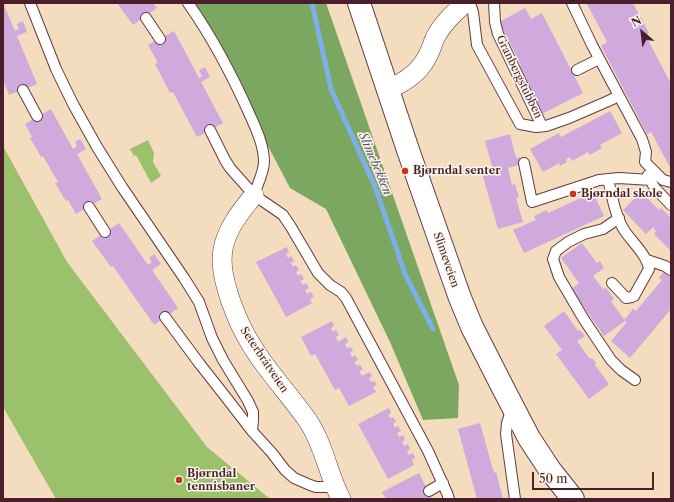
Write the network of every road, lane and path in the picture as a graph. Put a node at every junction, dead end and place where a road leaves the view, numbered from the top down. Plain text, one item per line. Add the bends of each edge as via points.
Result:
1 (30, 3) edge
2 (188, 3) edge
3 (359, 3) edge
4 (465, 3) edge
5 (470, 3) edge
6 (494, 3) edge
7 (572, 3) edge
8 (146, 18) dead end
9 (160, 39) dead end
10 (599, 59) junction
11 (577, 70) dead end
12 (388, 89) junction
13 (23, 90) dead end
14 (619, 96) junction
15 (37, 116) dead end
16 (542, 126) junction
17 (210, 130) dead end
18 (646, 162) junction
19 (524, 163) dead end
20 (608, 180) junction
21 (651, 180) junction
22 (671, 182) edge
23 (254, 195) junction
24 (671, 205) edge
25 (88, 207) dead end
26 (619, 218) junction
27 (105, 232) dead end
28 (647, 260) junction
29 (671, 270) edge
30 (612, 283) dead end
31 (165, 317) dead end
32 (635, 380) dead end
33 (512, 406) junction
34 (252, 431) junction
35 (443, 483) junction
36 (429, 491) dead end
37 (338, 492) edge
38 (449, 499) edge
39 (515, 499) edge
40 (573, 499) edge

1 - 34 lane via 72,104 122,187 199,302 212,338 248,401 252,412
2 - 23 lane via 222,58 244,101 258,137 264,166
3 - 12 street, Slimeveien
4 - 12 street via 436,36 425,62 413,76
5 - 16 lane via 477,46 520,124
6 - 16 lane, Granbergstubben via 494,22 498,34
7 - 10 lane
8 - 9 lane
10 - 11 lane
10 - 14 lane
12 - 33 street, Slimeveien via 460,298
13 - 15 lane
14 - 16 lane via 569,118
14 - 18 lane via 642,139
17 - 23 lane via 230,168
18 - 21 lane via 647,174
18 - 22 lane via 663,180
19 - 20 lane via 532,202 592,182
20 - 21 lane
20 - 26 lane via 614,208
21 - 24 lane via 654,187
23 - 35 lane via 283,215 318,273 346,298
23 - 37 street, Seterbråtveien via 240,212 227,237 223,249 223,276 243,330 314,432
25 - 27 lane
26 - 28 lane
26 - 32 lane via 604,229 584,234 568,242 556,251 552,259 559,277 611,360
28 - 29 lane
28 - 30 lane via 649,269 634,296 626,298
31 - 34 lane
33 - 39 lane via 506,434
33 - 40 street, Slimeveien via 542,458
34 - 37 lane via 294,478
35 - 36 lane
35 - 38 lane

